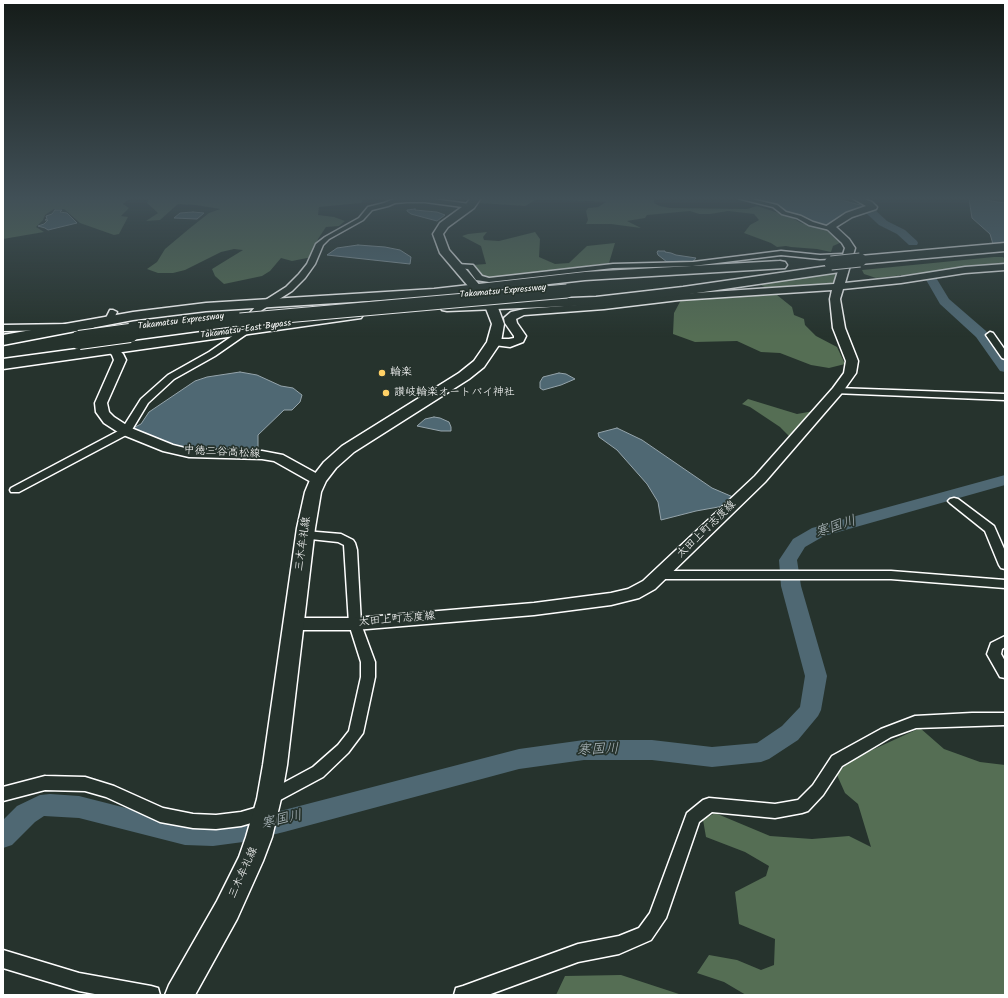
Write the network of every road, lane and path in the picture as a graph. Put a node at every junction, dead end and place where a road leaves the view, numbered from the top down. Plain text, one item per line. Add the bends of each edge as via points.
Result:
1 (320, 245) edge
2 (441, 245) edge
3 (849, 245) edge
4 (1000, 250) edge
5 (859, 262) junction
6 (457, 266) junction
7 (833, 267) junction
8 (1005, 267) edge
9 (839, 286) junction
10 (477, 289) junction
11 (266, 303) junction
12 (491, 305) junction
13 (112, 321) junction
14 (242, 321) junction
15 (3, 328) edge
16 (73, 334) junction
17 (990, 335) dead end
18 (3, 340) edge
19 (494, 342) junction
20 (3, 348) edge
21 (112, 348) junction
22 (3, 353) edge
23 (1005, 356) edge
24 (3, 364) edge
25 (837, 391) junction
26 (1005, 397) edge
27 (126, 431) junction
28 (318, 480) junction
29 (15, 490) dead end
30 (954, 502) dead end
31 (305, 535) junction
32 (1005, 565) edge
33 (660, 575) junction
34 (1005, 584) edge
35 (294, 624) junction
36 (355, 624) junction
37 (1005, 641) edge
38 (1005, 673) edge
39 (1005, 719) edge
40 (3, 794) edge
41 (265, 816) junction
42 (3, 959) edge
43 (151, 995) edge
44 (179, 995) edge
45 (463, 995) edge

1 - 11 street via 310,264 294,285
2 - 6 main road, 三木牟礼線
3 - 5 main road
4 - 5 highway
4 - 5 highway via 896,262
5 - 6 street via 781,253 706,263 606,267 488,280 479,278 470,267
5 - 7 highway
5 - 9 main road, 太田上町志度線
6 - 10 main road, 三木牟礼線
7 - 10 highway, Takamatsu-East Bypass via 806,263 585,276
7 - 12 highway, Takamatsu-East Bypass via 690,290 596,301
7 - 14 highway, Takamatsu Expressway, bridge via 566,289
8 - 9 main road
9 - 19 main road via 679,297 524,312 510,318 520,336 519,340
9 - 25 main road, 太田上町志度線 via 835,299 837,316 852,367
10 - 11 highway, Takamatsu-East Bypass via 392,297
10 - 12 main road, 三木牟礼線
11 - 13 highway, Takamatsu-East Bypass via 192,308
11 - 14 street
12 - 14 highway, Takamatsu-East Bypass
12 - 19 main road, 三木牟礼線 via 498,324
13 - 14 highway, Takamatsu Expressway
13 - 16 highway, Takamatsu Expressway
14 - 16 highway, Takamatsu Expressway, bridge via 130,333
14 - 21 highway, Takamatsu-East Bypass
14 - 27 street via 212,354 171,377 144,401
15 - 16 main road, 中徳三谷高松線
16 - 18 highway
16 - 20 highway, Takamatsu Expressway
16 - 21 main road, 中徳三谷高松線 via 88,329 98,334
16 - 22 highway, Takamatsu Expressway
17 - 23 street
19 - 28 main road, 三木牟礼線 via 479,364 464,376 348,449
21 - 24 highway, Takamatsu-East Bypass
21 - 27 main road, 中徳三谷高松線 via 120,360 101,403 103,412 109,420
25 - 26 street
25 - 33 main road, 太田上町志度線 via 760,479
27 - 28 main road, 中徳三谷高松線 via 168,448 189,453 262,455 278,458
27 - 29 street
28 - 31 main road, 三木牟礼線 via 313,492
30 - 32 street via 990,529
31 - 35 main road, 三木牟礼線
31 - 36 street via 341,538 349,543
33 - 34 street via 891,575
33 - 36 main road, 太田上町志度線 via 633,594 611,599 534,609
35 - 36 main road, 太田上町志度線
35 - 41 main road, 三木牟礼線
36 - 41 street via 368,662 367,684 356,733 318,772
37 - 38 street via 996,646 994,654
39 - 45 street via 914,722 886,733 837,761 818,790 802,806 775,810 709,805 692,818 657,918 645,934 619,945 578,953
40 - 41 street via 45,783 85,784 109,791 160,815 193,821 216,822
41 - 44 main road, 三木牟礼線 via 250,861 227,910
42 - 43 street via 79,982

